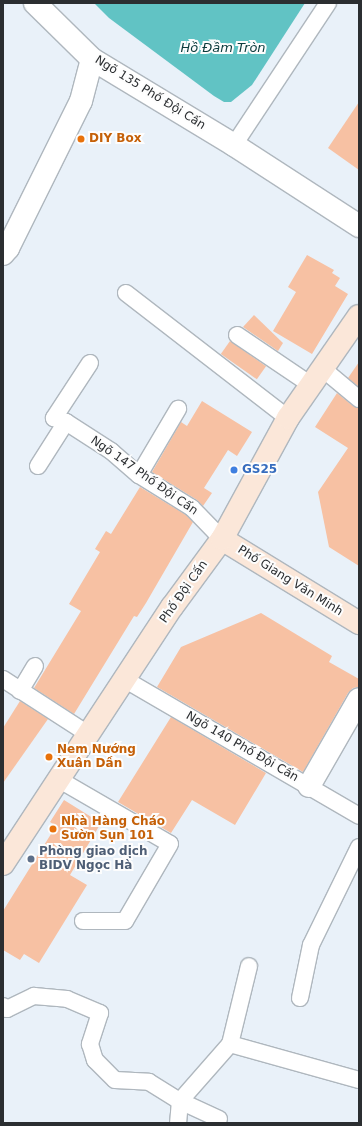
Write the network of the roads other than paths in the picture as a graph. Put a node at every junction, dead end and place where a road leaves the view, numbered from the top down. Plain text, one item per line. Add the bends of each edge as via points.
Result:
1 (35, 3) edge
2 (328, 3) edge
3 (92, 59) junction
4 (234, 145) junction
5 (359, 226) edge
6 (3, 254) edge
7 (126, 293) dead end
8 (359, 316) edge
9 (237, 335) dead end
10 (90, 363) dead end
11 (317, 377) junction
12 (359, 398) edge
13 (178, 409) dead end
14 (288, 418) junction
15 (66, 422) junction
16 (38, 466) dead end
17 (139, 475) junction
18 (222, 538) junction
19 (359, 623) edge
20 (35, 666) dead end
21 (3, 679) edge
22 (124, 679) junction
23 (20, 691) junction
24 (359, 699) edge
25 (88, 734) junction
26 (58, 779) junction
27 (309, 786) junction
28 (359, 816) edge
29 (359, 847) edge
30 (3, 864) edge
31 (83, 921) dead end
32 (250, 966) dead end
33 (300, 998) dead end
34 (3, 1006) edge
35 (230, 1044) junction
36 (359, 1080) edge
37 (180, 1101) junction
38 (219, 1119) dead end
39 (178, 1123) edge

1 - 3 street, Ngõ 135 Phố Đội Cấn
2 - 4 lane
3 - 4 street, Ngõ 135 Phố Đội Cấn
3 - 6 street via 81,101
4 - 5 street, Ngõ 135 Phố Đội Cấn
7 - 14 lane
8 - 11 street, Phố Đội Cấn
9 - 11 lane
10 - 15 lane, Ngõ 147 Phố Đội Cấn via 54,418
11 - 12 lane
11 - 14 street, Phố Đội Cấn
13 - 17 lane
14 - 18 street, Phố Đội Cấn
15 - 16 lane
15 - 17 lane, Ngõ 147 Phố Đội Cấn via 111,452
17 - 18 lane, Ngõ 147 Phố Đội Cấn via 192,508
18 - 19 street, Phố Giang Văn Minh
18 - 22 street, Phố Đội Cấn
20 - 23 lane
21 - 23 lane
22 - 25 street, Phố Đội Cấn
22 - 27 lane, Ngõ 140 Phố Đội Cấn
23 - 25 lane
24 - 27 street
25 - 26 street, Phố Đội Cấn
26 - 30 street, Phố Đội Cấn
26 - 31 lane via 170,844 125,921
27 - 28 lane, Ngõ 140 Phố Đội Cấn
29 - 33 lane via 311,945
32 - 35 lane
34 - 37 lane via 7,1009 34,996 67,999 100,1013 90,1044 95,1060 115,1080 149,1082
35 - 36 lane
35 - 37 lane
37 - 38 lane
37 - 39 lane

